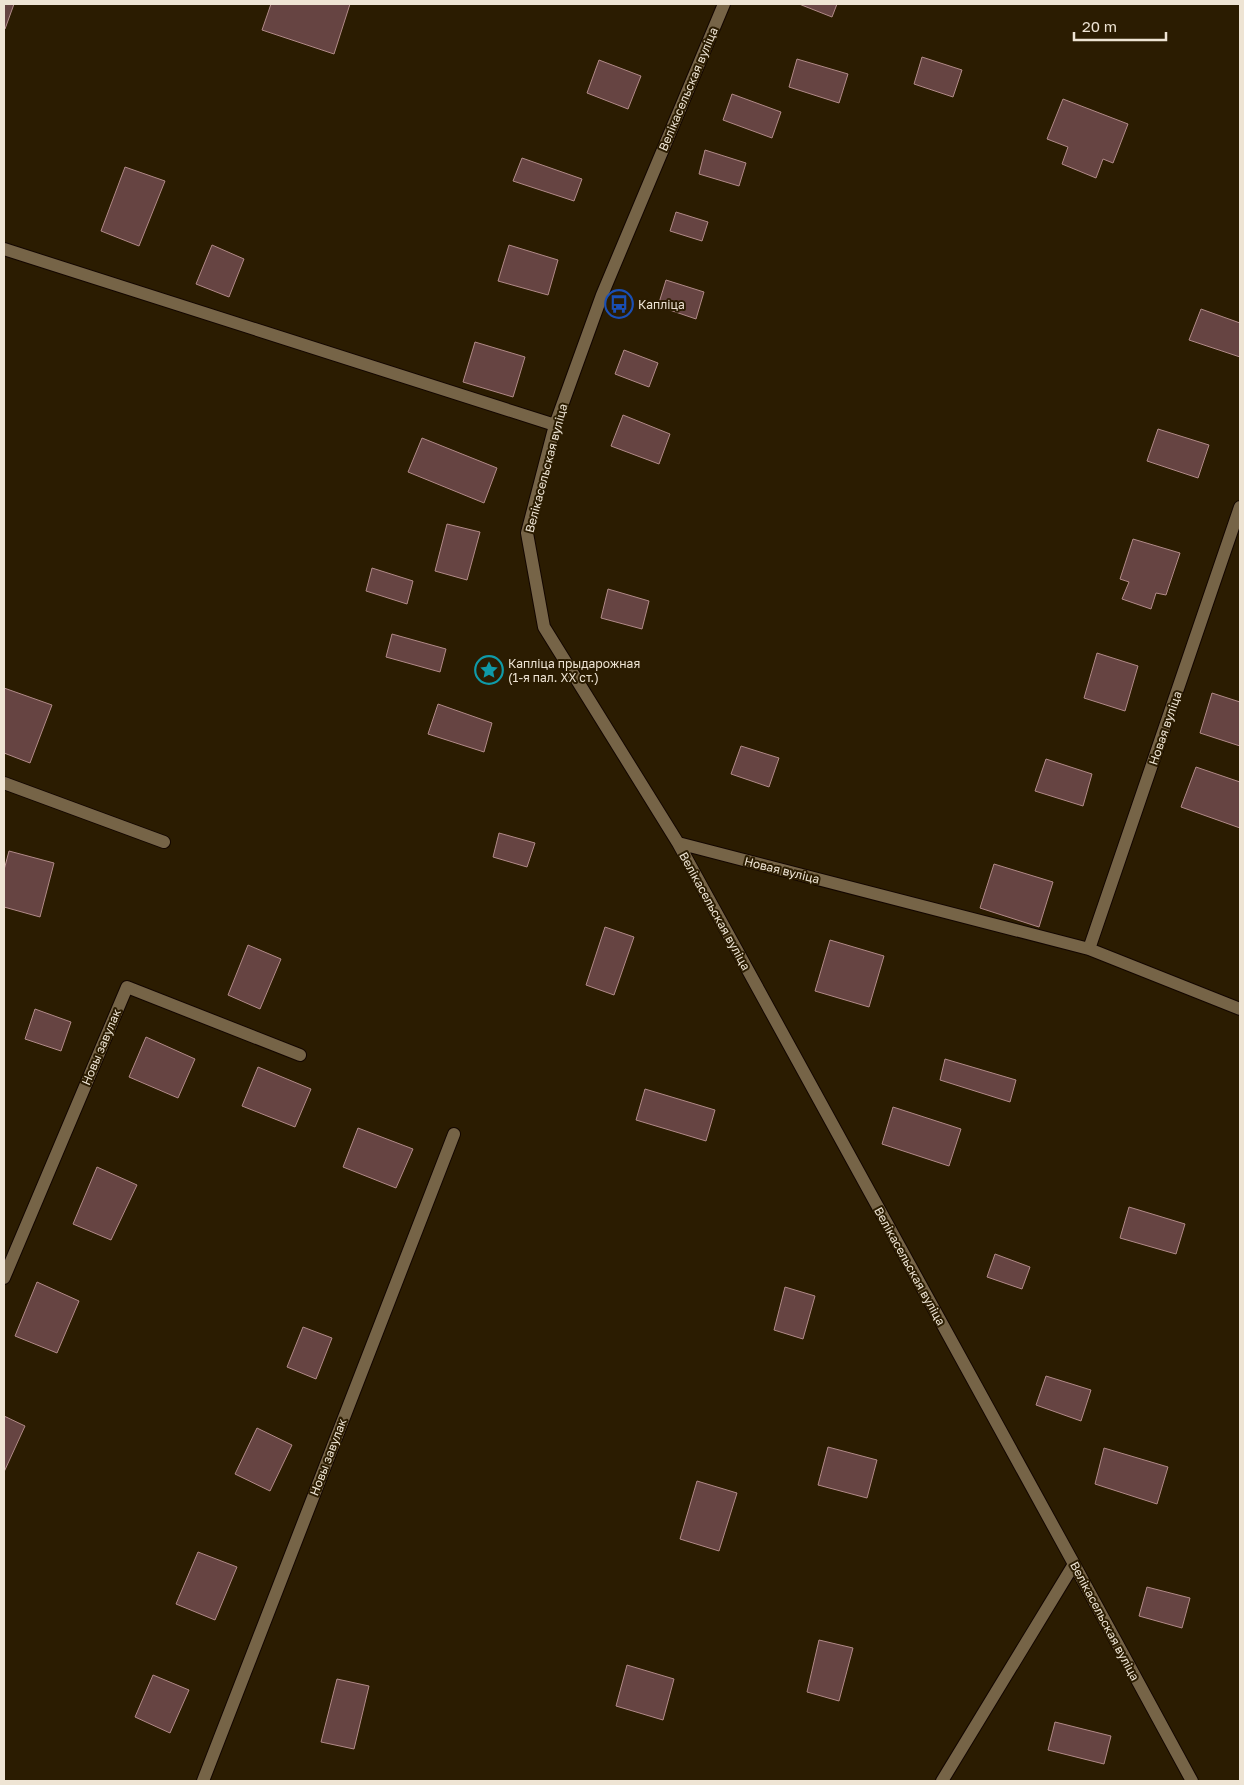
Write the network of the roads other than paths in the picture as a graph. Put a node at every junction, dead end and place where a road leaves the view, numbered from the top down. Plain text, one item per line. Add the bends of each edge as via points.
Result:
1 (724, 4) edge
2 (4, 249) edge
3 (555, 425) junction
4 (1240, 507) edge
5 (4, 783) edge
6 (164, 842) dead end
7 (678, 843) junction
8 (1089, 949) junction
9 (1240, 1010) edge
10 (300, 1055) dead end
11 (454, 1134) dead end
12 (4, 1278) edge
13 (1074, 1564) junction
14 (203, 1781) edge
15 (942, 1781) edge
16 (1192, 1781) edge

1 - 3 street, Велікасельская вуліца via 602,295
2 - 3 street
3 - 7 street, Велікасельская вуліца via 527,533 544,627
4 - 8 street, Новая вуліца
5 - 6 street
7 - 8 street, Новая вуліца
7 - 13 street, Велікасельская вуліца
8 - 9 street, Новая вуліца
10 - 12 street, Новы завулак via 127,987
11 - 14 street, Новы завулак
13 - 15 street
13 - 16 street, Велікасельская вуліца

